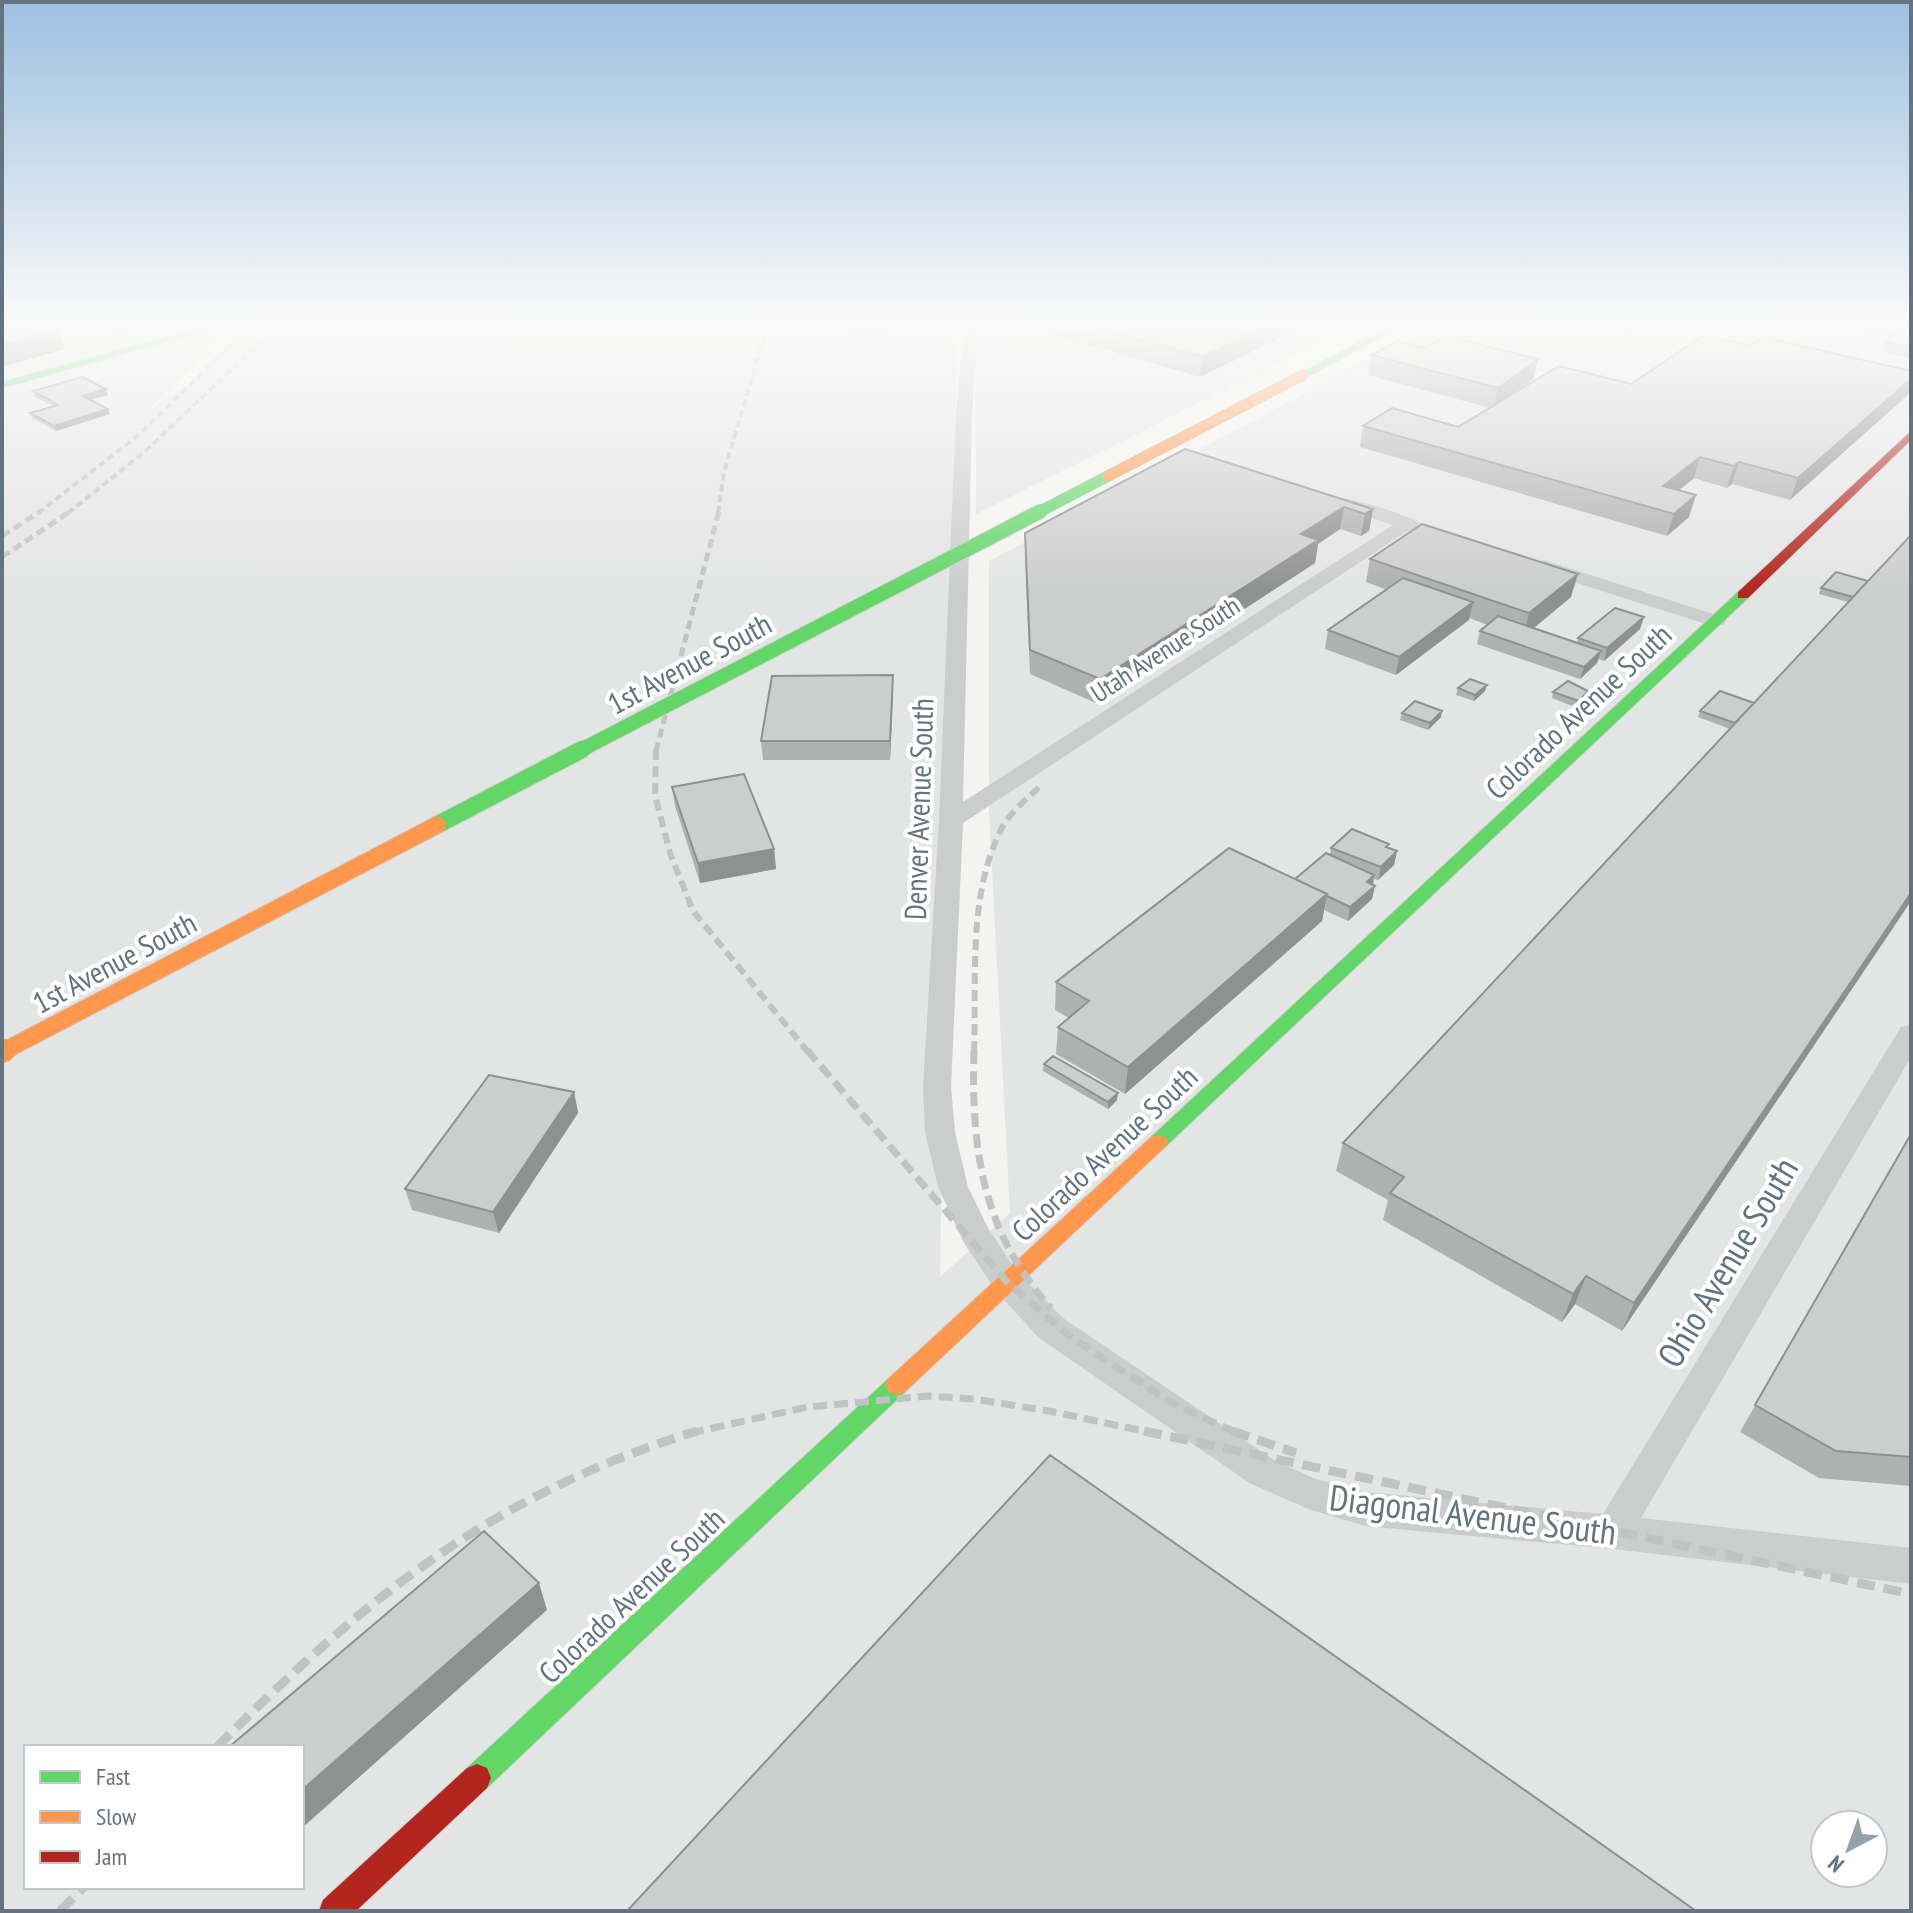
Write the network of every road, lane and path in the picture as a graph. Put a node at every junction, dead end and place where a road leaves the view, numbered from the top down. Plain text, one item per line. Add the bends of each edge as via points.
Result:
1 (964, 412) edge
2 (1231, 412) edge
3 (1911, 434) edge
4 (1323, 496) edge
5 (1408, 523) junction
6 (1433, 531) edge
7 (1520, 559) edge
8 (1716, 621) junction
9 (951, 820) junction
10 (1911, 1034) edge
11 (2, 1052) edge
12 (1007, 1282) junction
13 (1613, 1532) junction
14 (1911, 1566) edge
15 (334, 1911) edge

1 - 9 street, Denver Avenue South
2 - 11 main road, 1st Avenue South, bridge
3 - 8 main road, Colorado Avenue South
4 - 5 street
5 - 6 street
5 - 9 street, Utah Avenue South
7 - 8 street
8 - 12 main road, Colorado Avenue South
9 - 12 street, Denver Avenue South via 937,1087 940,1132 953,1187 975,1234
10 - 13 street, Ohio Avenue South
12 - 13 street, Diagonal Avenue South via 1051,1328 1264,1473 1311,1494 1365,1509
12 - 15 main road, Colorado Avenue South
13 - 14 street, Diagonal Avenue South

